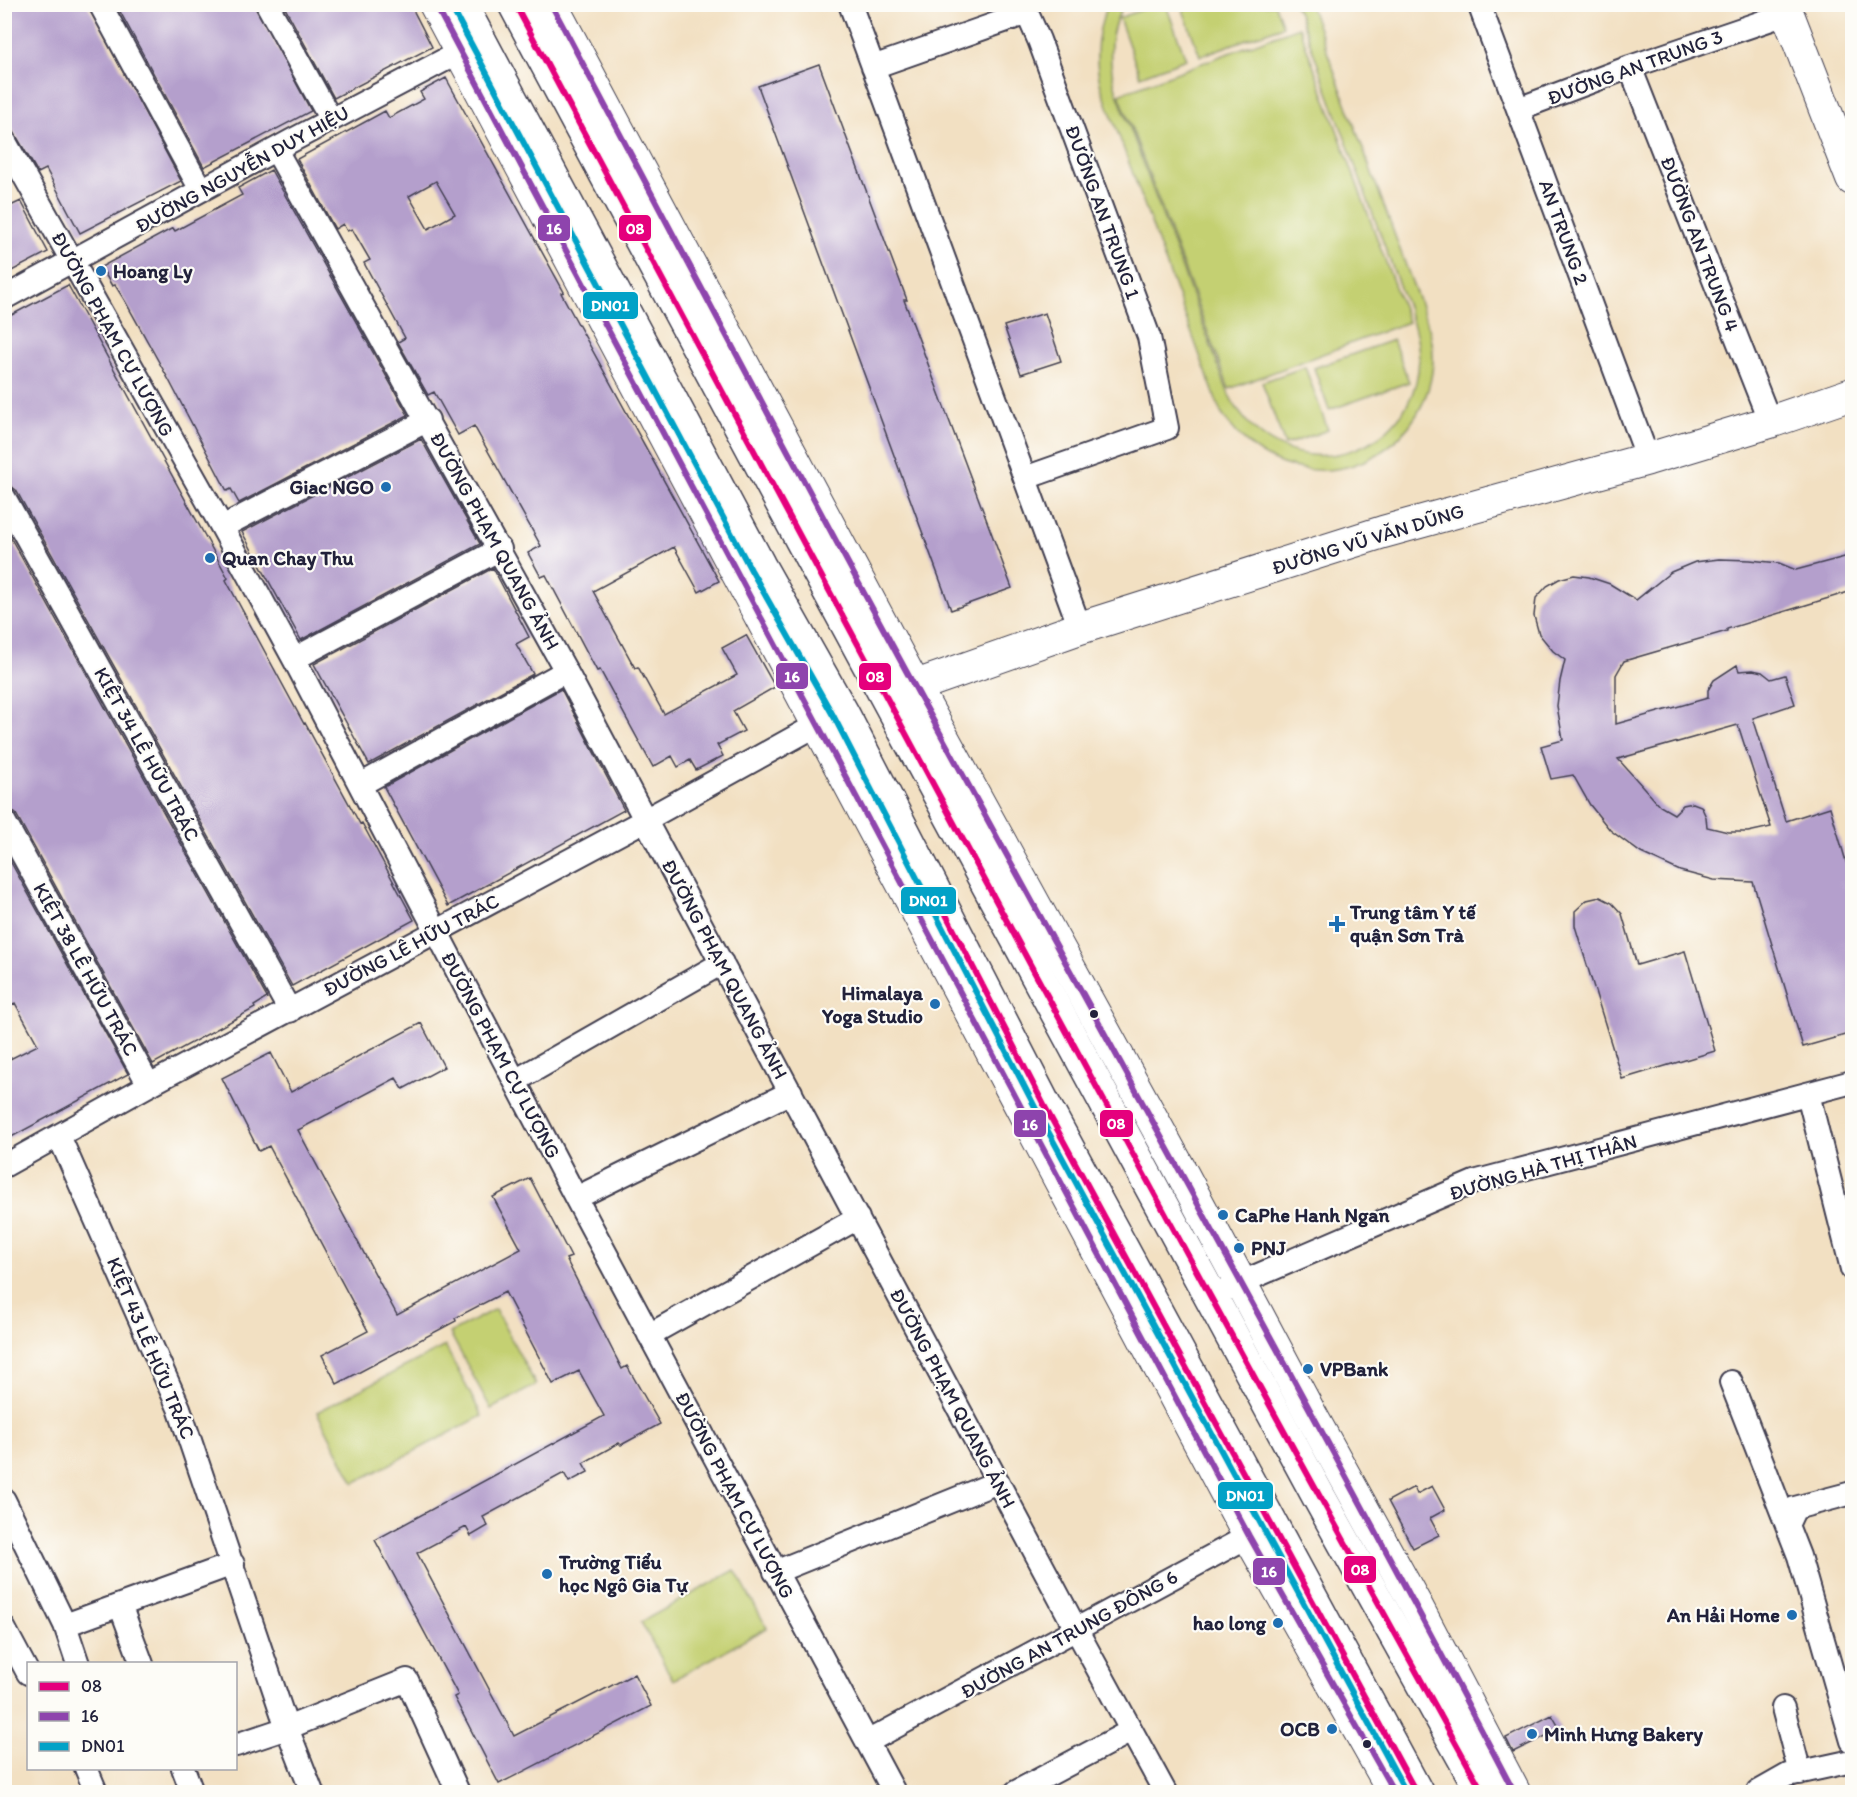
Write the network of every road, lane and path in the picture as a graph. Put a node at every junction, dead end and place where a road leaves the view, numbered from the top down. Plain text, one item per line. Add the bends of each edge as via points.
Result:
1 (100, 4) edge
2 (267, 4) edge
3 (435, 4) edge
4 (460, 4) edge
5 (850, 4) edge
6 (1479, 4) edge
7 (563, 8) edge
8 (1026, 9) edge
9 (1785, 9) edge
10 (521, 15) edge
11 (469, 47) junction
12 (873, 67) junction
13 (1630, 67) junction
14 (1518, 109) junction
15 (331, 120) junction
16 (4, 140) edge
17 (276, 150) junction
18 (1852, 179) edge
19 (201, 190) junction
20 (72, 262) junction
21 (4, 298) edge
22 (1852, 394) edge
23 (428, 420) junction
24 (1770, 422) junction
25 (1648, 459) junction
26 (1025, 478) junction
27 (4, 497) edge
28 (222, 527) junction
29 (500, 549) junction
30 (1080, 628) junction
31 (294, 659) junction
32 (566, 671) junction
33 (900, 691) junction
34 (830, 719) junction
35 (360, 785) junction
36 (645, 820) junction
37 (4, 821) edge
38 (437, 931) junction
39 (722, 963) junction
40 (290, 1011) junction
41 (515, 1081) junction
42 (1852, 1082) edge
43 (149, 1085) junction
44 (791, 1092) junction
45 (1808, 1094) junction
46 (59, 1136) junction
47 (4, 1166) edge
48 (576, 1198) junction
49 (858, 1218) junction
50 (1852, 1269) edge
51 (1226, 1289) junction
52 (649, 1335) junction
53 (1731, 1382) dead end
54 (998, 1482) junction
55 (1852, 1494) edge
56 (4, 1500) edge
57 (1788, 1523) junction
58 (1260, 1530) junction
59 (233, 1564) junction
60 (775, 1572) junction
61 (120, 1605) junction
62 (65, 1625) junction
63 (4, 1628) edge
64 (1076, 1629) junction
65 (77, 1662) edge
66 (141, 1662) edge
67 (27, 1671) edge
68 (1782, 1708) dead end
69 (287, 1728) junction
70 (1131, 1731) junction
71 (1852, 1741) edge
72 (867, 1742) junction
73 (237, 1745) edge
74 (1852, 1761) edge
75 (87, 1770) edge
76 (184, 1770) edge
77 (1800, 1773) junction
78 (96, 1792) edge
79 (192, 1792) edge
80 (312, 1792) edge
81 (458, 1792) edge
82 (894, 1792) edge
83 (1017, 1792) edge
84 (1165, 1792) edge
85 (1394, 1792) edge
86 (1416, 1792) edge
87 (1483, 1792) edge
88 (1514, 1792) edge
89 (1758, 1792) edge

1 - 19 street
2 - 15 street
3 - 11 street
4 - 11 highway
5 - 12 street
6 - 14 street, AN TRUNG 2
7 - 10 street
7 - 33 street
8 - 12 street, ĐƯỜNG AN TRUNG 1
8 - 26 street, ĐƯỜNG AN TRUNG 1 via 1149,337 1167,428
9 - 13 street, ĐƯỜNG AN TRUNG 3
9 - 18 street
10 - 33 highway
11 - 15 street, ĐƯỜNG NGUYỄN DUY HIỆU
11 - 34 highway via 759,566
12 - 26 street
13 - 14 street, ĐƯỜNG AN TRUNG 3
13 - 24 street, ĐƯỜNG AN TRUNG 4
14 - 25 street, AN TRUNG 2
15 - 17 street, ĐƯỜNG NGUYỄN DUY HIỆU
16 - 20 street, ĐƯỜNG PHẠM CỰ LƯỢNG
17 - 19 street, ĐƯỜNG NGUYỄN DUY HIỆU
17 - 23 street, ĐƯỜNG PHẠM QUANG ẢNH
19 - 20 street, ĐƯỜNG NGUYỄN DUY HIỆU
20 - 21 street, ĐƯỜNG NGUYỄN DUY HIỆU
20 - 28 street, ĐƯỜNG PHẠM CỰ LƯỢNG
22 - 24 street, ĐƯỜNG VŨ VĂN DŨNG
23 - 28 street
23 - 29 street, ĐƯỜNG PHẠM QUANG ẢNH
24 - 25 street, ĐƯỜNG VŨ VĂN DŨNG
25 - 30 street, ĐƯỜNG VŨ VĂN DŨNG via 1383,532
26 - 30 street
27 - 40 street, KIỆT 34 LÊ HỮU TRÁC
28 - 31 street, ĐƯỜNG PHẠM CỰ LƯỢNG
29 - 31 street
29 - 32 street, ĐƯỜNG PHẠM QUANG ẢNH
30 - 33 street, ĐƯỜNG VŨ VĂN DŨNG
31 - 35 street, ĐƯỜNG PHẠM CỰ LƯỢNG
32 - 35 street
32 - 36 street, ĐƯỜNG PHẠM QUANG ẢNH
33 - 34 highway
33 - 51 highway
34 - 36 street, ĐƯỜNG LÊ HỮU TRÁC
34 - 58 highway via 1044,1106
35 - 38 street, ĐƯỜNG PHẠM CỰ LƯỢNG
36 - 38 street, ĐƯỜNG LÊ HỮU TRÁC
36 - 39 street, ĐƯỜNG PHẠM QUANG ẢNH
37 - 43 street, KIỆT 38 LÊ HỮU TRÁC
38 - 40 street, ĐƯỜNG LÊ HỮU TRÁC
38 - 41 street, ĐƯỜNG PHẠM CỰ LƯỢNG
39 - 41 street
39 - 44 street, ĐƯỜNG PHẠM QUANG ẢNH
40 - 43 street, ĐƯỜNG LÊ HỮU TRÁC
41 - 48 street, ĐƯỜNG PHẠM CỰ LƯỢNG
42 - 45 street, ĐƯỜNG HÀ THỊ THÂN
43 - 46 street, ĐƯỜNG LÊ HỮU TRÁC
44 - 48 street
44 - 49 street, ĐƯỜNG PHẠM QUANG ẢNH
45 - 50 street
45 - 51 street, ĐƯỜNG HÀ THỊ THÂN via 1474,1182
46 - 47 street, ĐƯỜNG LÊ HỮU TRÁC
46 - 59 street, KIỆT 43 LÊ HỮU TRÁC via 179,1408
48 - 52 street, ĐƯỜNG PHẠM CỰ LƯỢNG
49 - 52 street
49 - 54 street, ĐƯỜNG PHẠM QUANG ẢNH
51 - 87 highway via 1324,1506
51 - 88 street via 1417,1607
52 - 60 street, ĐƯỜNG PHẠM CỰ LƯỢNG
53 - 57 street
54 - 60 street
54 - 64 street, ĐƯỜNG PHẠM QUANG ẢNH
55 - 57 street via 1796,1508
56 - 62 street
57 - 71 street
58 - 64 street, ĐƯỜNG AN TRUNG ĐÔNG 6
58 - 85 street
58 - 86 highway
59 - 61 street
59 - 69 street, KIỆT 43 LÊ HỮU TRÁC
60 - 72 street, ĐƯỜNG PHẠM CỰ LƯỢNG
61 - 62 street
61 - 66 street
62 - 65 street
63 - 67 street
64 - 70 street, ĐƯỜNG PHẠM QUANG ẢNH
64 - 72 street, ĐƯỜNG AN TRUNG ĐÔNG 6
68 - 77 street
69 - 73 street
69 - 80 street, KIỆT 43 LÊ HỮU TRÁC
69 - 81 street via 407,1680
70 - 83 street
70 - 84 street, ĐƯỜNG PHẠM QUANG ẢNH
72 - 82 street, ĐƯỜNG PHẠM CỰ LƯỢNG
74 - 77 street
75 - 78 street
76 - 79 street
77 - 89 street via 1788,1775

